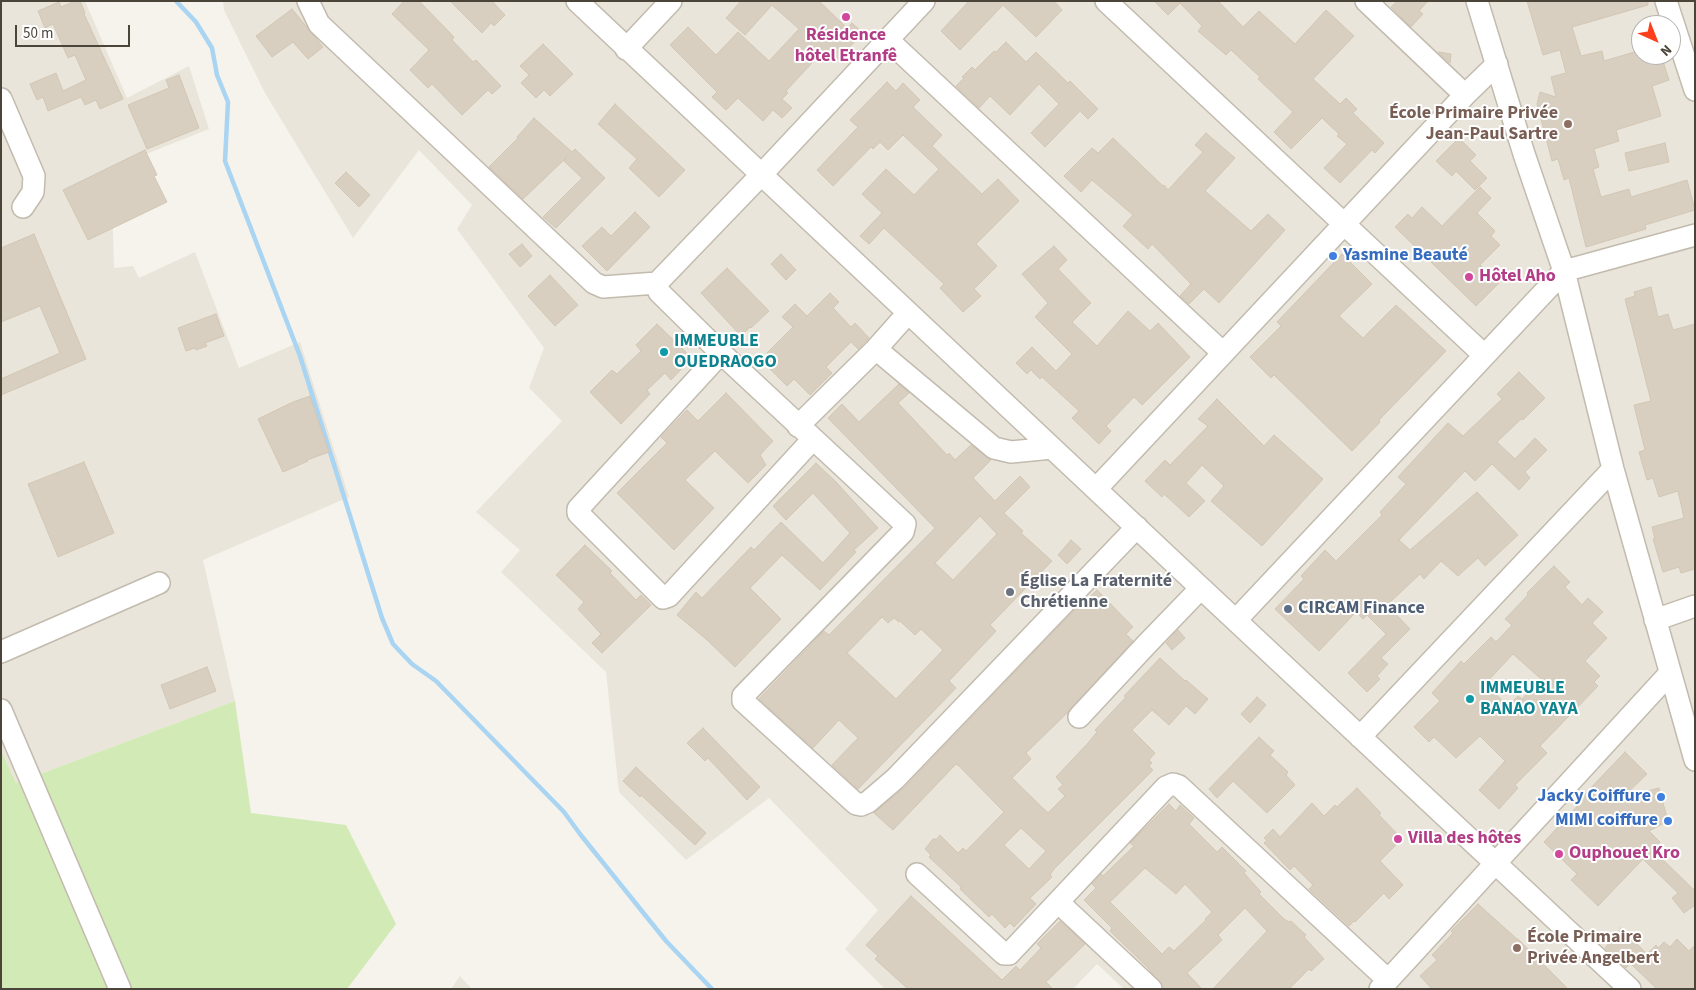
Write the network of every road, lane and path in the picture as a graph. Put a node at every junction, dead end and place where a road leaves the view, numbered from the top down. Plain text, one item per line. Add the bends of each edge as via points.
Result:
1 (308, 1) edge
2 (577, 1) edge
3 (671, 1) edge
4 (924, 1) edge
5 (1106, 1) edge
6 (1366, 1) edge
7 (1477, 1) edge
8 (1666, 1) edge
9 (888, 40) junction
10 (626, 49) junction
11 (1691, 63) edge
12 (1497, 64) junction
13 (1695, 90) edge
14 (1465, 95) junction
15 (1, 99) edge
16 (761, 176) junction
17 (23, 206) dead end
18 (1344, 224) junction
19 (1695, 235) edge
20 (1564, 271) junction
21 (657, 284) junction
22 (908, 313) junction
23 (876, 349) junction
24 (721, 353) junction
25 (1223, 353) junction
26 (1484, 355) junction
27 (806, 432) junction
28 (1052, 448) junction
29 (1613, 469) junction
30 (1096, 488) junction
31 (1137, 527) junction
32 (159, 582) dead end
33 (1201, 588) junction
34 (1695, 606) edge
35 (1236, 620) junction
36 (1655, 620) junction
37 (1, 652) edge
38 (1670, 673) junction
39 (1, 710) edge
40 (1079, 717) dead end
41 (1360, 737) junction
42 (1695, 760) edge
43 (1497, 864) junction
44 (917, 874) dead end
45 (1058, 902) junction
46 (1384, 984) edge
47 (1624, 987) edge
48 (120, 989) edge
49 (1151, 989) edge

1 - 21 street via 319,24 594,283 603,287
2 - 10 street
3 - 10 street
4 - 9 street
5 - 18 street
6 - 14 street
7 - 12 street
8 - 11 street
9 - 16 street
9 - 25 street
10 - 16 street
11 - 13 street
12 - 14 street
12 - 20 street
14 - 18 street
15 - 17 street via 34,176 33,192
16 - 21 street
16 - 22 street
18 - 25 street
18 - 26 street
19 - 20 street
20 - 26 street
20 - 29 street
21 - 24 street via 659,292
22 - 23 street
22 - 28 street
23 - 27 street
23 - 28 street via 994,448 1011,452
24 - 27 street
24 - 27 street via 578,509 578,513 663,598 669,596
25 - 30 street
26 - 35 street
27 - 31 street via 905,524 905,529 745,692 743,701 856,804 868,802 895,779
28 - 30 street
29 - 36 street
29 - 41 street
30 - 31 street
31 - 33 street
32 - 37 street
33 - 35 street
33 - 40 street
34 - 36 street
35 - 41 street
36 - 38 street
38 - 42 street
38 - 43 street
39 - 48 street
41 - 43 street
43 - 46 street
43 - 47 street
44 - 45 street via 1004,954 1009,954
45 - 46 street via 1166,787 1173,784
45 - 49 street

